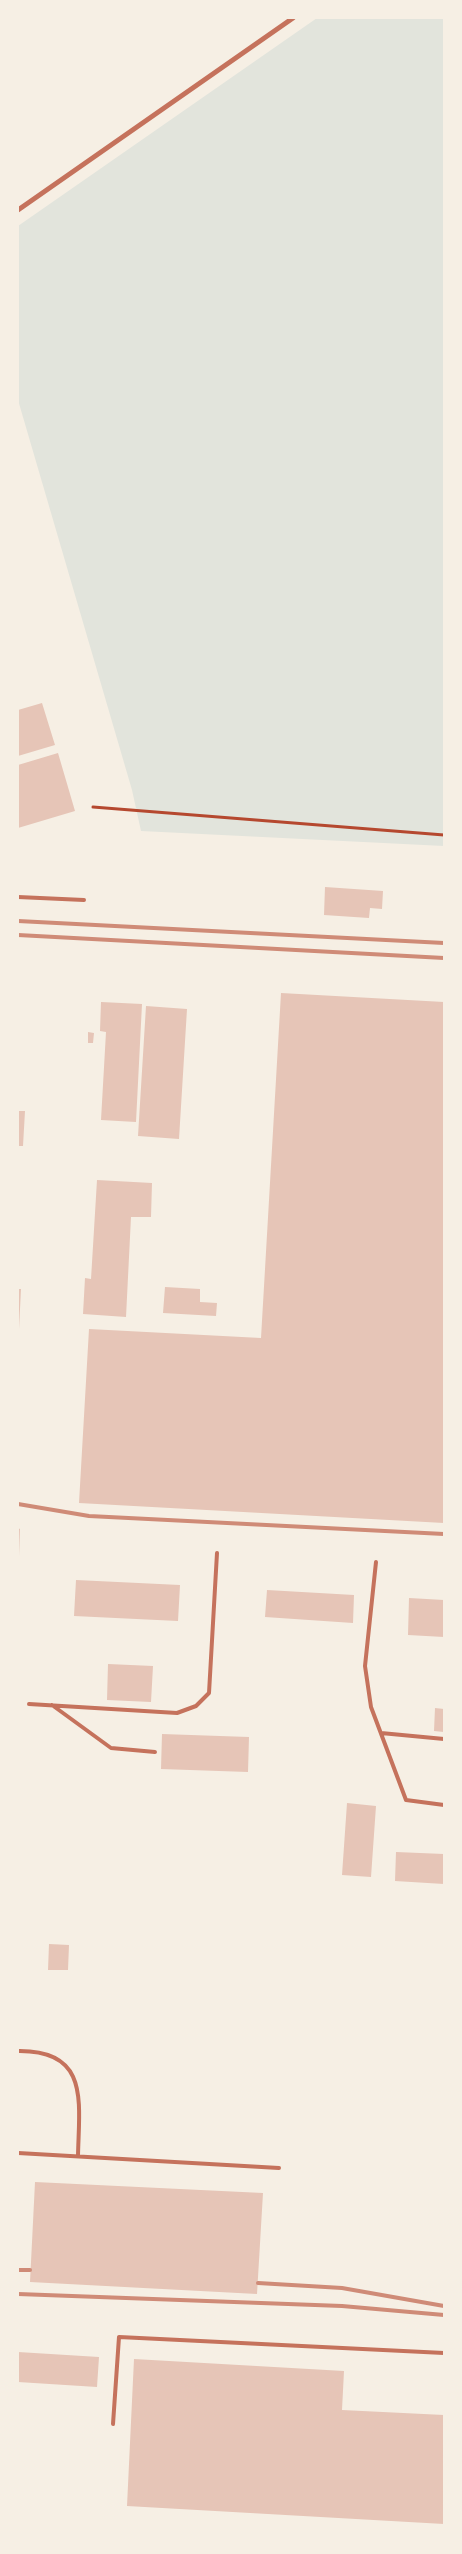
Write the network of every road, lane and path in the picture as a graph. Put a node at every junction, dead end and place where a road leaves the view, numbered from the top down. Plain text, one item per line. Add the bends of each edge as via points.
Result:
1 (293, 18) edge
2 (18, 210) edge
3 (93, 807) dead end
4 (444, 835) edge
5 (18, 896) edge
6 (84, 900) dead end
7 (217, 1553) dead end
8 (376, 1562) dead end
9 (29, 1704) dead end
10 (52, 1705) junction
11 (381, 1733) junction
12 (444, 1739) edge
13 (155, 1752) dead end
14 (444, 1804) edge
15 (18, 2051) edge
16 (18, 2152) edge
17 (78, 2156) junction
18 (279, 2168) dead end
19 (444, 2353) edge
20 (113, 2424) dead end

1 - 2 street
3 - 4 path
5 - 6 lane
7 - 10 lane via 209,1693 196,1706 177,1713
8 - 11 lane via 365,1666 371,1707
9 - 10 lane
10 - 13 lane via 111,1748
11 - 12 lane
11 - 14 lane via 406,1800
15 - 17 lane via 38,2051 57,2058 72,2071 80,2092
16 - 17 lane
17 - 18 lane
19 - 20 lane via 119,2337

